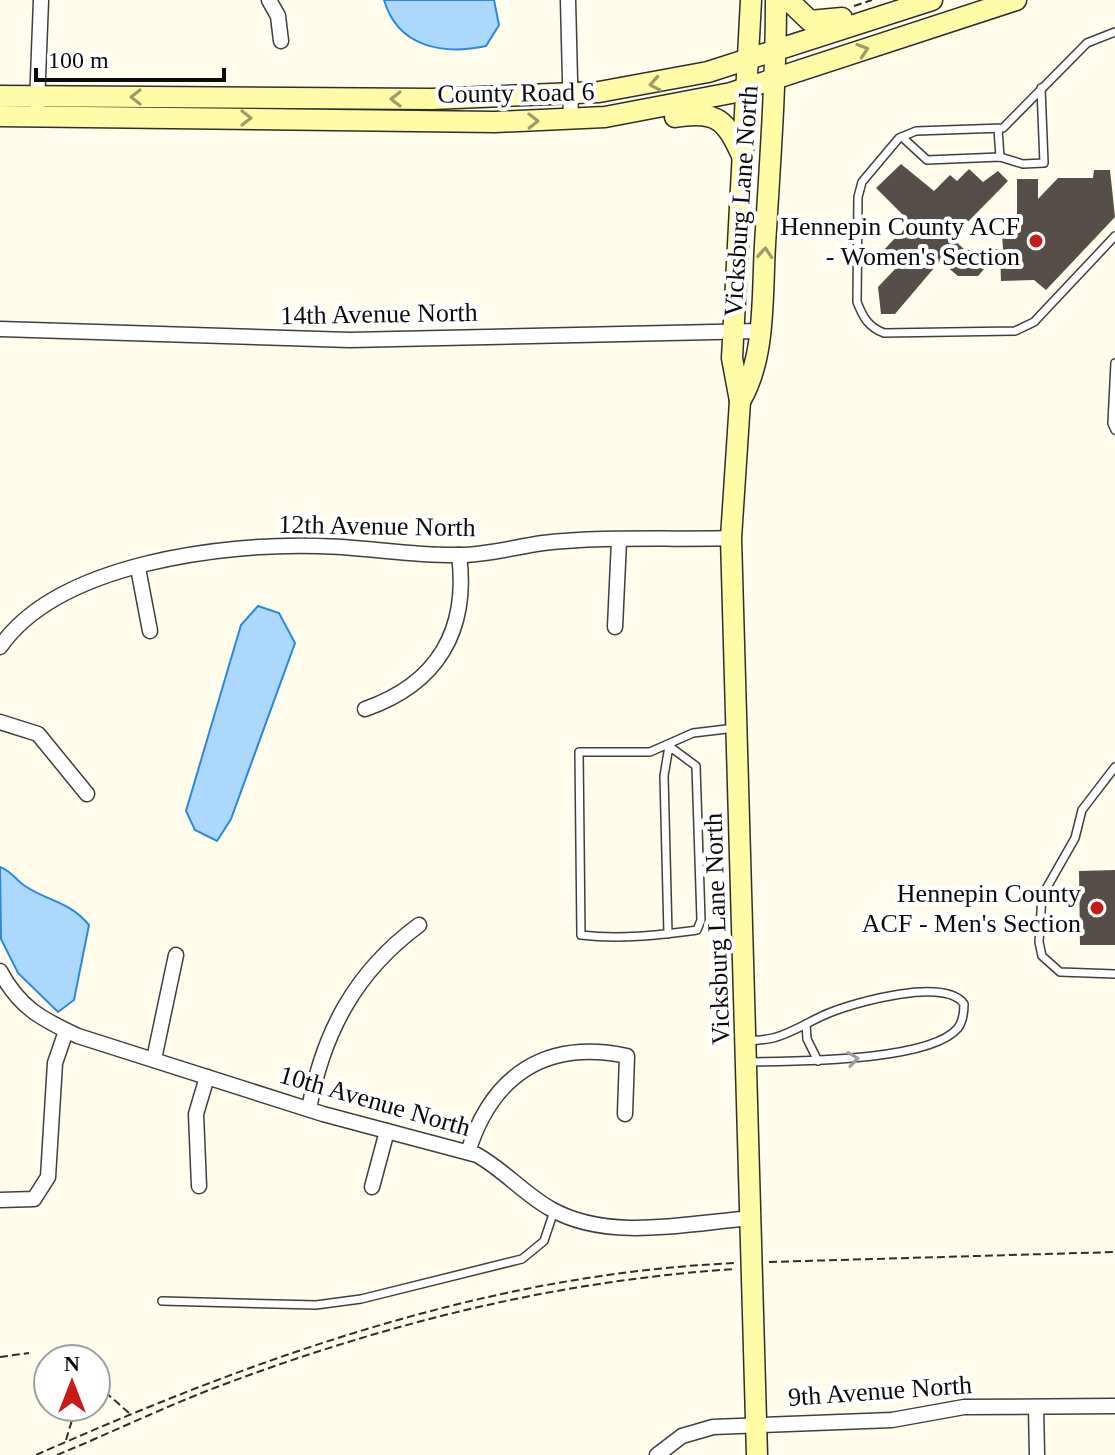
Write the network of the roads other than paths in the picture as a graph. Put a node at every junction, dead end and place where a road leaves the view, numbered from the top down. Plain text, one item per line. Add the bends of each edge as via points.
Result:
1 (41, 0) edge
2 (269, 0) edge
3 (568, 0) edge
4 (751, 0) edge
5 (776, 0) edge
6 (788, 0) edge
7 (899, 0) edge
8 (932, 0) edge
9 (1016, 0) edge
10 (1115, 32) edge
11 (281, 41) dead end
12 (775, 51) junction
13 (750, 59) junction
14 (774, 79) junction
15 (748, 88) junction
16 (1041, 88) junction
17 (569, 95) junction
18 (0, 96) edge
19 (37, 106) junction
20 (0, 116) edge
21 (576, 120) junction
22 (998, 129) junction
23 (902, 137) junction
24 (1000, 157) junction
25 (745, 162) junction
26 (1115, 236) edge
27 (0, 329) edge
28 (734, 331) junction
29 (759, 331) junction
30 (1115, 363) edge
31 (740, 401) junction
32 (1115, 430) edge
33 (731, 538) junction
34 (619, 541) junction
35 (459, 555) junction
36 (138, 568) junction
37 (615, 627) dead end
38 (150, 631) dead end
39 (0, 647) edge
40 (365, 709) dead end
41 (0, 722) edge
42 (737, 728) junction
43 (669, 746) junction
44 (1115, 767) edge
45 (87, 794) dead end
46 (419, 925) dead end
47 (668, 934) junction
48 (176, 955) dead end
49 (0, 971) edge
50 (1115, 974) edge
51 (6, 998) edge
52 (806, 1024) junction
53 (66, 1031) junction
54 (746, 1041) junction
55 (154, 1059) junction
56 (818, 1061) junction
57 (747, 1062) junction
58 (207, 1077) junction
59 (309, 1109) junction
60 (625, 1114) dead end
61 (387, 1131) junction
62 (468, 1152) junction
63 (199, 1186) dead end
64 (372, 1187) dead end
65 (0, 1200) edge
66 (554, 1211) junction
67 (752, 1218) junction
68 (162, 1301) dead end
69 (1115, 1406) edge
70 (1036, 1407) junction
71 (756, 1423) junction
72 (657, 1455) edge
73 (757, 1455) edge
74 (1037, 1455) edge

1 - 19 street
2 - 11 street via 278,16
3 - 17 street
4 - 13 main road, Vicksburg Lane North
5 - 12 main road, Vicksburg Lane North
6 - 7 main road via 803,17 821,23
8 - 12 main road, County Road 6
14 -> 9 main road, County Road 6
10 - 16 lane via 1087,43
12 - 13 main road, County Road 6
12 - 14 main road, Vicksburg Lane North
13 - 15 main road, Vicksburg Lane North
13 -> 17 main road, County Road 6 via 675,80
14 - 15 main road, County Road 6
29 -> 14 main road, Vicksburg Lane North
15 - 21 main road, County Road 6 via 674,106
15 - 25 main road, Vicksburg Lane North
16 - 22 lane
16 - 24 lane via 1044,163
17 -> 19 main road, County Road 6
17 - 21 street
18 - 19 main road, County Road 6
19 - 20 main road, County Road 6
19 -> 21 main road, County Road 6
21 - 25 main road via 615,126 706,114 730,130
22 - 23 lane via 916,131
22 - 24 lane
23 - 24 lane via 927,160
23 - 26 lane via 862,182 858,197 857,302 874,329 1015,331 1034,322
25 - 28 main road, Vicksburg Lane North
27 - 28 street, 14th Avenue North via 350,340
28 - 29 street, 14th Avenue North
28 - 31 main road, Vicksburg Lane North via 733,369
29 - 31 main road, Vicksburg Lane North via 752,375
30 - 32 lane
31 - 33 main road, Vicksburg Lane North
33 - 34 street, 12th Avenue North
33 - 42 main road, Vicksburg Lane North
34 - 35 street, 12th Avenue North via 545,543
34 - 37 street
35 - 36 street, 12th Avenue North via 262,547
35 - 40 street via 460,605 443,651 410,688
36 - 38 street
36 - 39 street, 12th Avenue North via 45,603
41 - 45 street via 38,734
42 - 43 lane via 701,731
42 - 54 main road, Vicksburg Lane North
43 - 47 lane via 664,776
43 - 47 lane via 696,766 701,920 697,930
43 - 47 lane via 650,752 579,752 578,767 581,935
44 - 50 lane via 1082,810 1064,861 1047,884 1039,942 1042,956 1060,972
46 - 59 street via 377,962 338,1015 324,1045
48 - 55 street
49 - 51 street, 10th Avenue North
51 - 53 street, 10th Avenue North
52 - 54 lane via 774,1038
52 - 56 lane
56 -> 52 lane via 886,1054 946,1037 957,1028 964,1004 937,991 897,995
53 - 55 street, 10th Avenue North
53 - 65 street via 55,1063 48,1177 34,1199
54 - 57 main road, Vicksburg Lane North
55 - 58 street, 10th Avenue North
56 - 57 lane
57 - 67 main road, Vicksburg Lane North
58 - 59 street, 10th Avenue North
58 - 63 street via 196,1114
59 - 61 street, 10th Avenue North
60 - 62 street via 627,1056 601,1051 549,1057 505,1084 488,1104
61 - 62 street, 10th Avenue North
61 - 64 street
62 - 66 street, 10th Avenue North via 493,1164
66 - 67 street, 10th Avenue North via 575,1220 629,1227
66 - 68 lane via 544,1241 522,1259 361,1299 316,1305
67 - 71 main road, Vicksburg Lane North
69 - 70 street, 9th Avenue North
70 - 71 street, 9th Avenue North via 964,1407 868,1422
70 - 74 street
71 - 72 street, 9th Avenue North via 697,1429
71 - 73 main road, Vicksburg Lane North

